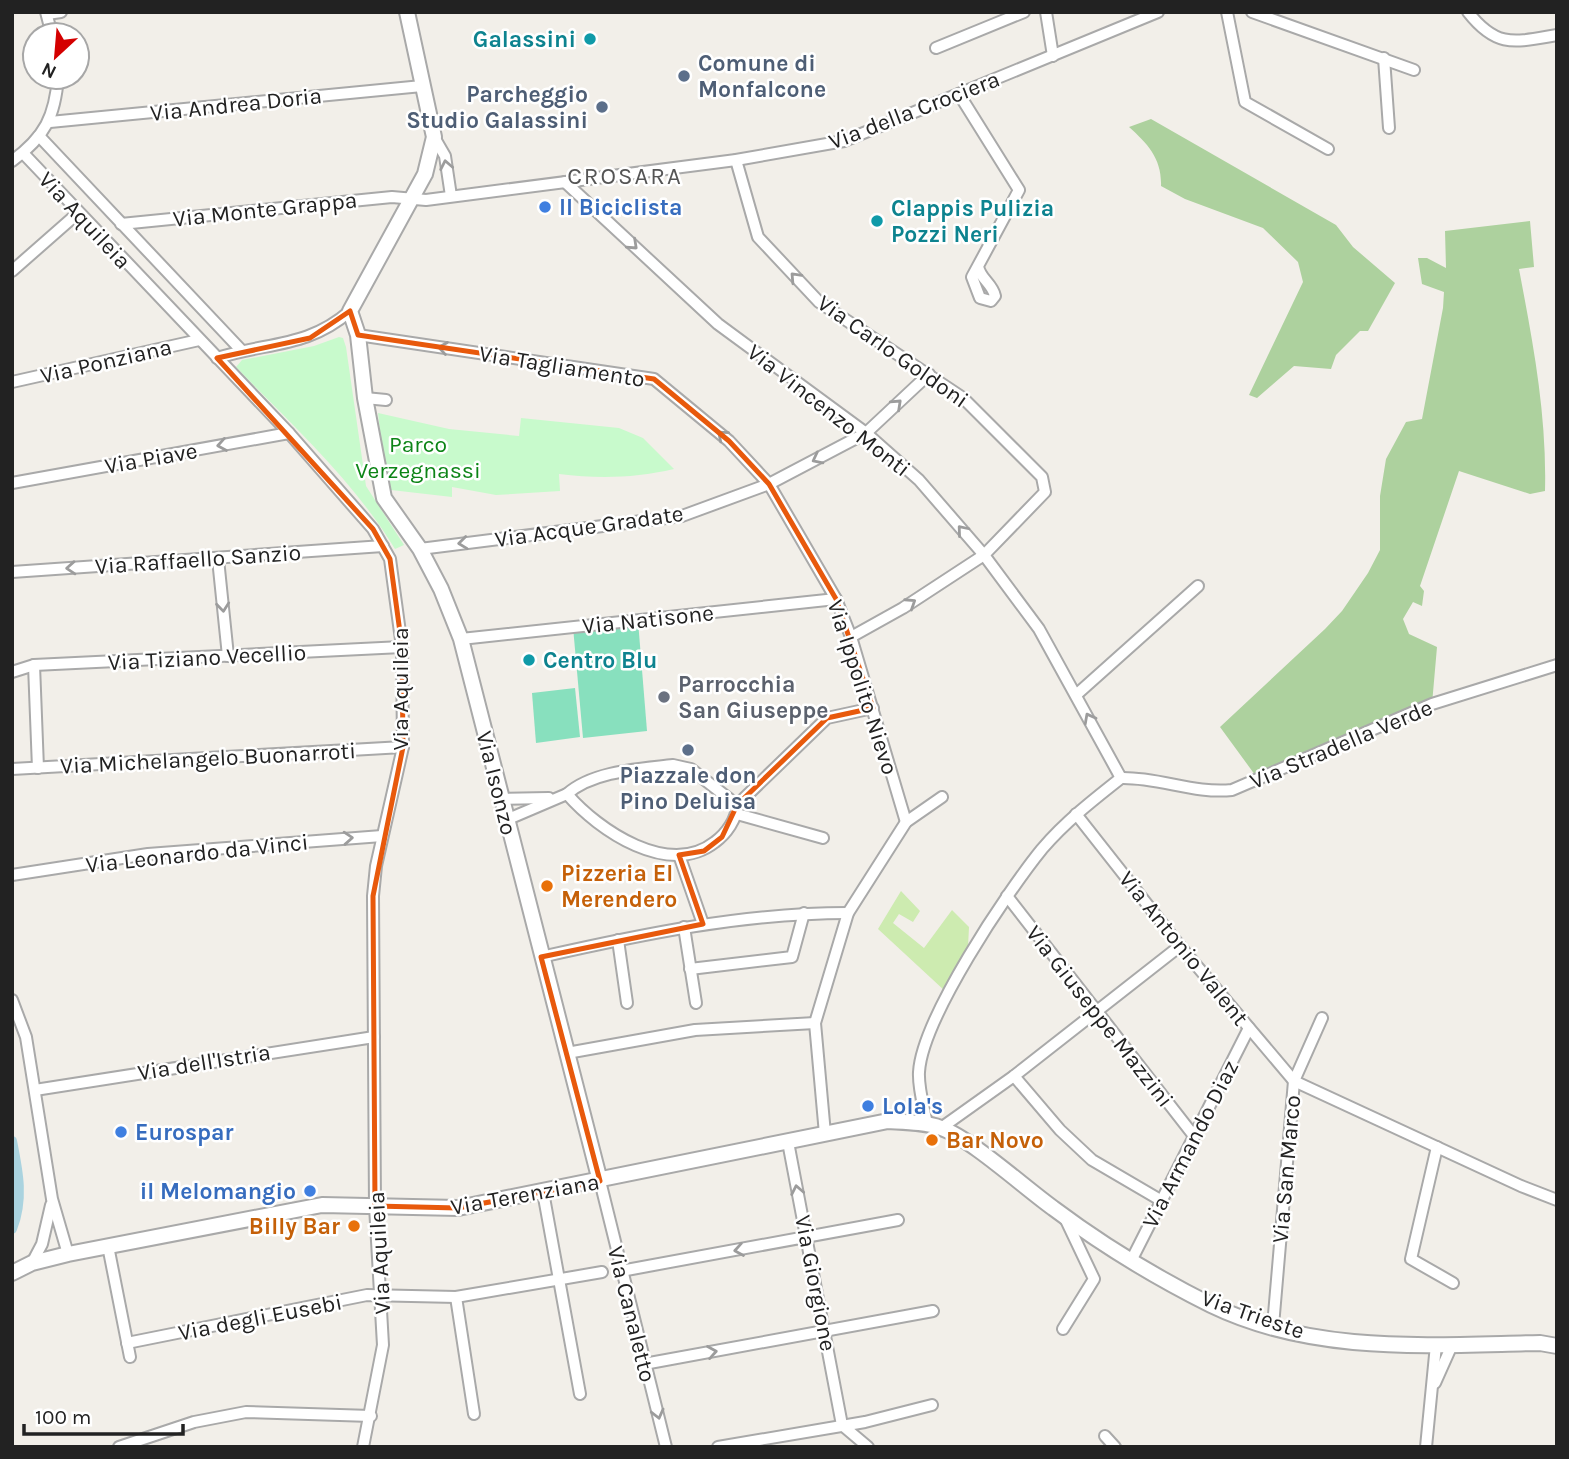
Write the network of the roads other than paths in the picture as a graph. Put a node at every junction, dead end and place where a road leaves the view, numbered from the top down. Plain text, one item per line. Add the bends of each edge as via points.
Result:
1 (61, 12) edge
2 (407, 12) edge
3 (1024, 12) edge
4 (1046, 12) edge
5 (1158, 12) edge
6 (1227, 12) edge
7 (1252, 12) edge
8 (1468, 12) edge
9 (47, 13) edge
10 (1557, 35) edge
11 (936, 48) dead end
12 (1053, 56) junction
13 (1384, 58) junction
14 (1414, 70) dead end
15 (422, 86) junction
16 (56, 91) edge
17 (959, 94) junction
18 (50, 122) junction
19 (1389, 128) dead end
20 (39, 136) junction
21 (433, 137) junction
22 (1328, 149) dead end
23 (23, 153) junction
24 (736, 160) junction
25 (12, 161) edge
26 (565, 181) junction
27 (451, 196) junction
28 (410, 198) junction
29 (78, 213) junction
30 (121, 224) junction
31 (978, 266) dead end
32 (12, 271) edge
33 (350, 311) junction
34 (358, 335) junction
35 (199, 340) junction
36 (242, 351) junction
37 (216, 358) junction
38 (929, 374) junction
39 (12, 382) edge
40 (365, 398) junction
41 (386, 400) dead end
42 (289, 433) junction
43 (866, 433) junction
44 (12, 483) edge
45 (769, 484) junction
46 (383, 546) junction
47 (420, 549) junction
48 (984, 555) junction
49 (218, 559) junction
50 (12, 572) edge
51 (1198, 586) dead end
52 (836, 600) junction
53 (851, 637) junction
54 (461, 639) junction
55 (402, 648) junction
56 (228, 656) junction
57 (34, 665) junction
58 (1557, 665) edge
59 (12, 672) edge
60 (1076, 695) junction
61 (873, 708) junction
62 (403, 747) junction
63 (38, 768) junction
64 (12, 769) edge
65 (1121, 778) junction
66 (567, 794) junction
67 (942, 797) dead end
68 (500, 799) junction
69 (551, 799) junction
70 (737, 810) junction
71 (1076, 814) junction
72 (506, 820) junction
73 (906, 822) junction
74 (382, 836) junction
75 (823, 838) dead end
76 (678, 855) junction
77 (12, 875) edge
78 (1007, 896) junction
79 (804, 913) junction
80 (848, 913) junction
81 (704, 924) junction
82 (684, 927) junction
83 (618, 940) junction
84 (1180, 946) junction
85 (541, 957) junction
86 (690, 969) junction
87 (12, 1000) edge
88 (627, 1003) dead end
89 (696, 1003) dead end
90 (1097, 1011) junction
91 (1322, 1018) dead end
92 (815, 1023) junction
93 (1249, 1028) junction
94 (374, 1037) junction
95 (567, 1052) junction
96 (1014, 1076) junction
97 (1294, 1081) junction
98 (35, 1090) junction
99 (941, 1129) junction
100 (825, 1134) junction
101 (1194, 1136) junction
102 (788, 1142) junction
103 (1437, 1147) junction
104 (600, 1181) junction
105 (543, 1192) junction
106 (52, 1199) junction
107 (1557, 1200) edge
108 (1162, 1201) junction
109 (376, 1206) junction
110 (1065, 1217) junction
111 (898, 1220) dead end
112 (806, 1238) junction
113 (107, 1246) junction
114 (68, 1254) junction
115 (1132, 1259) junction
116 (32, 1263) junction
117 (621, 1271) junction
118 (602, 1272) dead end
119 (12, 1273) edge
120 (558, 1280) junction
121 (1453, 1283) dead end
122 (380, 1295) junction
123 (456, 1297) junction
124 (933, 1311) dead end
125 (1273, 1326) junction
126 (1063, 1329) dead end
127 (825, 1332) junction
128 (127, 1343) junction
129 (1436, 1345) junction
130 (1452, 1345) junction
131 (1557, 1346) edge
132 (130, 1357) dead end
133 (644, 1364) junction
134 (1431, 1392) junction
135 (580, 1394) dead end
136 (932, 1405) dead end
137 (474, 1414) dead end
138 (370, 1416) junction
139 (842, 1425) junction
140 (1105, 1436) dead end
141 (118, 1447) edge
142 (363, 1447) edge
143 (666, 1447) edge
144 (718, 1447) edge
145 (868, 1447) edge
146 (1115, 1447) edge
147 (1426, 1447) edge

1 - 9 street
2 - 15 street
3 - 11 street
4 - 12 street
5 - 12 street, Via della Crociera
6 - 22 street via 1245,102
7 - 13 street
8 - 10 street via 1487,34 1501,41
12 - 17 street, Via della Crociera
13 - 14 street
13 - 19 street
15 - 18 street, Via Andrea Doria
15 - 21 street
16 - 18 street
17 - 24 street, Via della Crociera via 844,141
17 - 31 street via 1019,190
18 - 20 street
20 - 23 street
20 - 30 street, Via Aquileia
27 -> 21 street via 445,156
21 - 28 street via 425,174
23 - 25 street
23 - 29 street, Via Aquileia
24 - 26 street, Via della Crociera
38 -> 24 street, Via Carlo Goldoni via 819,302 758,237
26 - 27 street, Via della Crociera
26 -> 43 street, Via Vincenzo Monti via 718,324
27 - 28 street, Via della Crociera
28 - 30 street, Via Monte Grappa
28 - 33 street
29 - 32 street
29 - 35 street, Via Aquileia
30 - 36 street, Via Aquileia
33 - 34 street, Via Isonzo
33 - 36 street via 310,338
34 - 40 street, Via Isonzo
45 -> 34 street, Via Tagliamento via 729,441 654,379
35 - 37 street, Via Aquileia
35 - 39 street, Via Ponziana
36 - 37 street
37 - 42 street, Via Aquileia
43 -> 38 street, Via Acque Gradate
38 - 48 street, Via Carlo Goldoni via 963,398 1042,477 1045,492
40 - 41 street
40 - 47 street, Via Isonzo via 384,498
42 -> 44 street, Via Piave
42 - 46 street, Via Aquileia
43 -> 45 street, Via Acque Gradate
48 -> 43 street, Via Vincenzo Monti via 919,480
45 -> 47 street, Via Acque Gradate via 682,516
45 - 52 street, Via Ippolito Nievo
46 - 49 street, Via Raffaello Sanzio
46 - 55 street, Via Aquileia via 390,559
47 - 54 street, Via Isonzo
53 -> 48 street
48 - 60 street, Via Vincenzo Monti via 1039,629
49 -> 50 street, Via Raffaello Sanzio
49 -> 56 street
51 - 60 street
52 - 53 street, Via Ippolito Nievo
52 - 54 street, Via Natisone
53 - 61 street, Via Ippolito Nievo
54 - 68 street, Via Isonzo
55 - 56 street, Via Tiziano Vecellio
55 - 62 street, Via Aquileia
56 - 57 street, Via Tiziano Vecellio
57 - 59 street, Via Tiziano Vecellio
57 - 63 street
58 - 65 street, Via Stradella Verde via 1432,704 1232,790 1212,792
65 -> 60 street, Via Vincenzo Monti
61 - 70 street via 827,718
61 - 73 street, Via Ippolito Nievo
62 - 63 street, Via Michelangelo Buonarroti
62 - 74 street, Via Aquileia
63 - 64 street, Via Michelangelo Buonarroti
65 - 71 street
66 - 69 street
66 - 70 street via 600,778 673,765 691,769
66 - 76 street via 584,814 628,841
67 - 73 street
68 - 69 street
68 - 72 street, Via Isonzo
69 - 72 street
70 - 75 street
70 - 76 street via 722,837 704,851
71 - 78 street
71 - 84 street, Via Antonio Valent
72 - 85 street, Via Isonzo
73 - 80 street
77 -> 74 street, Via Leonardo da Vinci via 148,854
74 - 94 street, Via Aquileia via 373,896
76 - 81 street
78 - 90 street, Via Giuseppe Mazzini
78 - 99 street via 948,992 923,1049 918,1073
79 - 80 street
79 - 81 street
79 - 86 street via 792,957
80 - 92 street
81 - 82 street
82 - 83 street
82 - 86 street
83 - 85 street
83 - 88 street
84 - 90 street
84 - 93 street, Via Antonio Valent
85 - 95 street, Via Isonzo
86 - 89 street
87 - 98 street via 26,1037
90 - 96 street
90 - 101 street, Via Giuseppe Mazzini
91 - 97 street, Via San Marco
92 - 95 street via 695,1030
92 - 100 street
93 - 97 street, Via Antonio Valent
93 - 101 street, Via Armando Diaz
94 - 98 street, Via dell'Istria
94 - 109 street, Via Aquileia
95 - 104 street, Via Isonzo
96 - 99 street
96 - 108 street via 1092,1160
97 - 103 street
97 - 125 street, Via San Marco
98 - 106 street
99 - 100 street, Via Terenziana via 888,1121
99 - 110 street, Via Trieste
100 - 102 street, Via Terenziana
101 - 108 street, Via Armando Diaz
102 - 104 street, Via Terenziana
112 -> 102 street, Via Giorgione
103 - 107 street
103 - 121 street via 1410,1259
104 - 105 street, Via Terenziana
104 - 117 street, Via Canaletto
105 - 109 street, Via Terenziana via 458,1208
105 - 120 street
106 - 114 street
106 - 116 street via 42,1244
108 - 115 street, Via Armando Diaz
109 - 113 street, Via Terenziana via 322,1205
109 - 122 street, Via Aquileia
110 - 115 street, Via Trieste
110 - 126 street via 1094,1279
111 - 112 street
112 -> 117 street
112 - 127 street, Via Giorgione
113 - 114 street, Via Terenziana
113 - 128 street
114 - 116 street, Via Terenziana
115 - 125 street, Via Trieste via 1213,1306
116 - 119 street, Via Terenziana
117 - 133 street, Via Canaletto
118 - 120 street, Via degli Eusebi
120 - 123 street, Via degli Eusebi
120 - 135 street
122 - 123 street, Via degli Eusebi
122 - 128 street, Via degli Eusebi
122 - 138 street, Via Aquileia via 383,1345
123 - 137 street
124 - 127 street
125 - 129 street, Via Trieste via 1353,1343
133 -> 127 street
127 - 139 street, Via Giorgione
128 - 132 street
129 - 130 street, Via Trieste
129 - 134 street
130 - 131 street, Via Trieste
130 - 134 street
133 -> 143 street, Via Canaletto
134 - 147 street
136 - 139 street
138 - 141 street via 246,1412 194,1422
138 - 142 street, Via Aquileia
139 - 144 street
139 - 145 street
140 - 146 street

